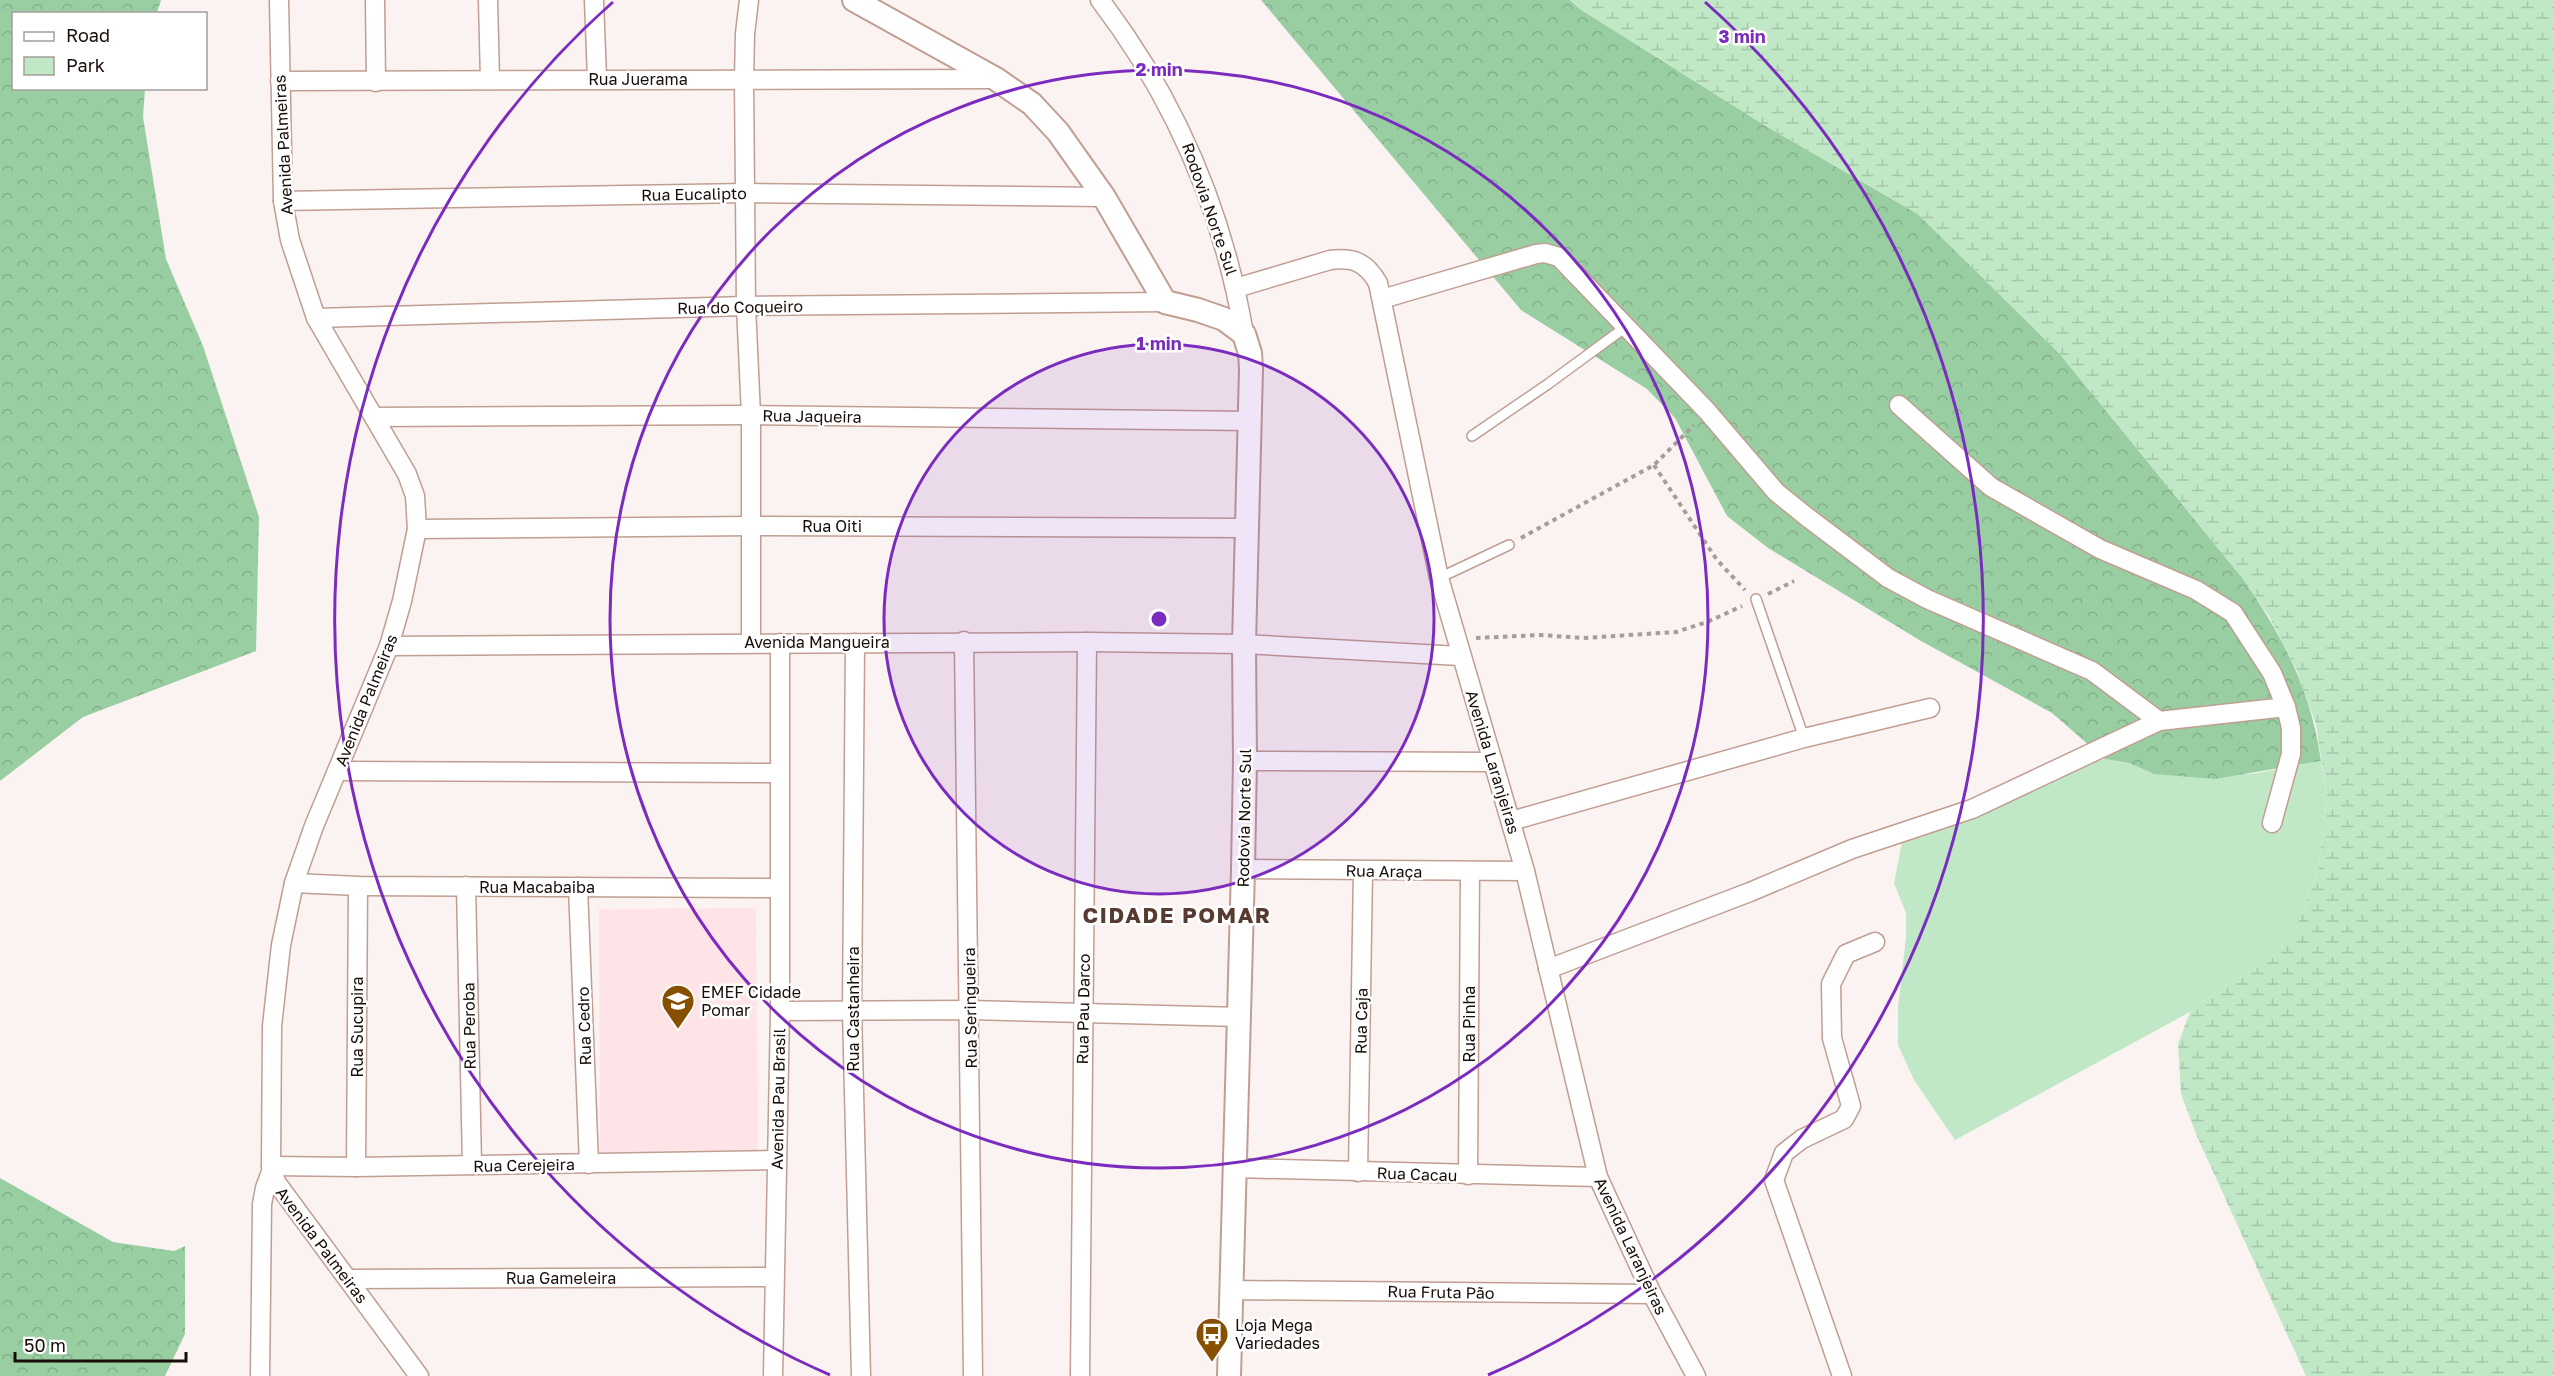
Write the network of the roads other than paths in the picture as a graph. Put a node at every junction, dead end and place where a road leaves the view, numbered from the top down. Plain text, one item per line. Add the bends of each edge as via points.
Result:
1 (279, 0) edge
2 (375, 0) edge
3 (488, 0) edge
4 (594, 0) edge
5 (749, 0) edge
6 (854, 0) edge
7 (1100, 0) edge
8 (597, 79) junction
9 (744, 79) junction
10 (996, 79) junction
11 (490, 80) junction
12 (280, 81) junction
13 (376, 82) junction
14 (746, 193) junction
15 (1104, 197) junction
16 (283, 201) junction
17 (1236, 288) junction
18 (1382, 299) junction
19 (1165, 302) junction
20 (746, 306) junction
21 (316, 318) junction
22 (1627, 326) junction
23 (1244, 333) junction
24 (1899, 405) dead end
25 (751, 415) junction
26 (374, 417) junction
27 (1251, 421) junction
28 (1472, 436) dead end
29 (752, 526) junction
30 (1248, 528) junction
31 (417, 529) junction
32 (1509, 545) road end
33 (1439, 578) junction
34 (1756, 599) road end
35 (964, 641) junction
36 (751, 642) junction
37 (855, 642) junction
38 (1087, 642) junction
39 (780, 643) junction
40 (1244, 644) junction
41 (389, 646) junction
42 (1460, 656) junction
43 (2286, 707) junction
44 (1930, 708) dead end
45 (2159, 721) junction
46 (1804, 738) junction
47 (1245, 761) junction
48 (1493, 762) junction
49 (338, 771) junction
50 (779, 773) junction
51 (1511, 821) junction
52 (2272, 822) dead end
53 (1243, 869) junction
54 (1364, 871) junction
55 (1525, 871) junction
56 (1470, 872) junction
57 (294, 883) junction
58 (358, 886) junction
59 (466, 886) junction
60 (578, 887) junction
61 (780, 888) junction
62 (1875, 942) dead end
63 (1548, 969) junction
64 (852, 1010) junction
65 (970, 1010) junction
66 (780, 1011) junction
67 (1082, 1012) junction
68 (1240, 1017) junction
69 (777, 1160) junction
70 (589, 1164) junction
71 (472, 1165) junction
72 (356, 1167) junction
73 (1235, 1168) junction
74 (271, 1169) junction
75 (1358, 1172) junction
76 (1468, 1175) junction
77 (1598, 1177) junction
78 (774, 1277) junction
79 (348, 1279) junction
80 (1231, 1290) junction
81 (1652, 1294) junction
82 (260, 1376) edge
83 (419, 1376) edge
84 (773, 1376) edge
85 (861, 1376) edge
86 (972, 1376) edge
87 (1080, 1376) edge
88 (1229, 1376) edge
89 (1696, 1376) edge
90 (1842, 1376) edge

1 - 12 street, Avenida Palmeiras
2 - 13 street
3 - 11 street
4 - 8 street
5 - 9 street
6 - 10 street
7 - 17 street, Rodovia Norte Sul via 1121,27 1178,122 1204,182
8 - 9 street, Rua Juerama
8 - 11 street, Rua Juerama
9 - 10 street, Rua Juerama
9 - 14 street
10 - 15 street via 1046,118
11 - 13 street, Rua Juerama
12 - 13 street, Rua Juerama
12 - 16 street, Avenida Palmeiras
14 - 15 street, Rua Eucalipto
14 - 16 street, Rua Eucalipto
14 - 20 street
15 - 19 street
16 - 21 street, Avenida Palmeiras via 290,240
17 - 18 street, Avenida Laranjeiras via 1345,258 1359,261 1371,271
17 - 23 street, Rodovia Norte Sul
18 - 22 street via 1545,253 1565,262
18 - 33 street, Avenida Laranjeiras
19 - 20 street, Rua do Coqueiro
19 - 23 street via 1224,320
20 - 21 street, Rua do Coqueiro
20 - 25 street
21 - 26 street, Avenida Palmeiras
22 - 28 lane
22 - 45 street via 1776,492 1888,578 2092,671
23 - 27 street, Rodovia Norte Sul via 1251,361
24 - 43 street via 1991,487 2100,549 2196,590 2233,613 2272,674
25 - 26 street, Rua Jaqueira
25 - 27 street, Rua Jaqueira
25 - 29 street
26 - 31 street, Avenida Palmeiras via 407,474 415,496
27 - 30 street, Rodovia Norte Sul
29 - 30 street, Rua Oiti
29 - 31 street, Rua Oiti
29 - 36 street
30 - 40 street, Rodovia Norte Sul
31 - 41 street, Avenida Palmeiras
32 - 33 lane
33 - 42 street, Avenida Laranjeiras
34 - 46 lane
35 - 37 street, Avenida Mangueira
35 - 38 street, Avenida Mangueira
35 - 65 street, Rua Seringueira
36 - 39 street, Avenida Mangueira
36 - 41 street, Avenida Mangueira
37 - 39 street, Avenida Mangueira
37 - 64 street, Rua Castanheira
38 - 40 street, Avenida Mangueira
38 - 67 street, Rua Pau Darco
39 - 50 street, Avenida Pau Brasil
40 - 42 street, Avenida Mangueira
40 - 47 street, Rodovia Norte Sul
41 - 49 street, Avenida Palmeiras
42 - 48 street, Avenida Laranjeiras
43 - 45 street
43 - 52 street via 2291,754
44 - 46 street
45 - 63 street via 1972,809 1852,849
46 - 51 street
47 - 48 street
47 - 53 street, Rodovia Norte Sul
48 - 51 street, Avenida Laranjeiras
49 - 50 street
49 - 57 street, Avenida Palmeiras
50 - 61 street, Avenida Pau Brasil
51 - 55 street, Avenida Laranjeiras
53 - 54 street, Rua Araça
53 - 68 street, Rodovia Norte Sul
54 - 56 street, Rua Araça
54 - 75 street, Rua Caja
55 - 56 street, Rua Araça
55 - 63 street, Avenida Laranjeiras
56 - 76 street, Rua Pinha
57 - 58 street, Rua Macabaiba
57 - 74 street, Avenida Palmeiras via 281,945 272,1026
58 - 59 street, Rua Macabaiba
58 - 72 street, Rua Sucupira
59 - 60 street, Rua Macabaiba
59 - 71 street, Rua Peroba
60 - 61 street, Rua Macabaiba
60 - 70 street, Rua Cedro
61 - 66 street, Avenida Pau Brasil
62 - 90 street via 1846,954 1831,984 1832,1038 1851,1106 1844,1119 1802,1139 1784,1153 1774,1180
63 - 77 street, Avenida Laranjeiras
64 - 65 street
64 - 66 street
64 - 85 street, Rua Castanheira
65 - 67 street
65 - 86 street, Rua Seringueira
66 - 69 street, Avenida Pau Brasil
67 - 68 street
67 - 87 street, Rua Pau Darco
68 - 73 street, Rodovia Norte Sul
69 - 70 street, Rua Cerejeira
69 - 78 street, Avenida Pau Brasil
70 - 71 street, Rua Cerejeira
71 - 72 street, Rua Cerejeira
72 - 74 street, Rua Cerejeira
73 - 75 street, Rua Cacau
73 - 80 street, Rodovia Norte Sul
74 - 79 street, Avenida Palmeiras via 276,1182
74 - 82 street via 262,1204
75 - 76 street, Rua Cacau
76 - 77 street, Rua Cacau
77 - 81 street, Avenida Laranjeiras
78 - 79 street, Rua Gameleira
78 - 84 street, Avenida Pau Brasil
79 - 83 street, Avenida Palmeiras
80 - 81 street, Rua Fruta Pão
80 - 88 street, Rodovia Norte Sul
81 - 89 street, Avenida Laranjeiras

